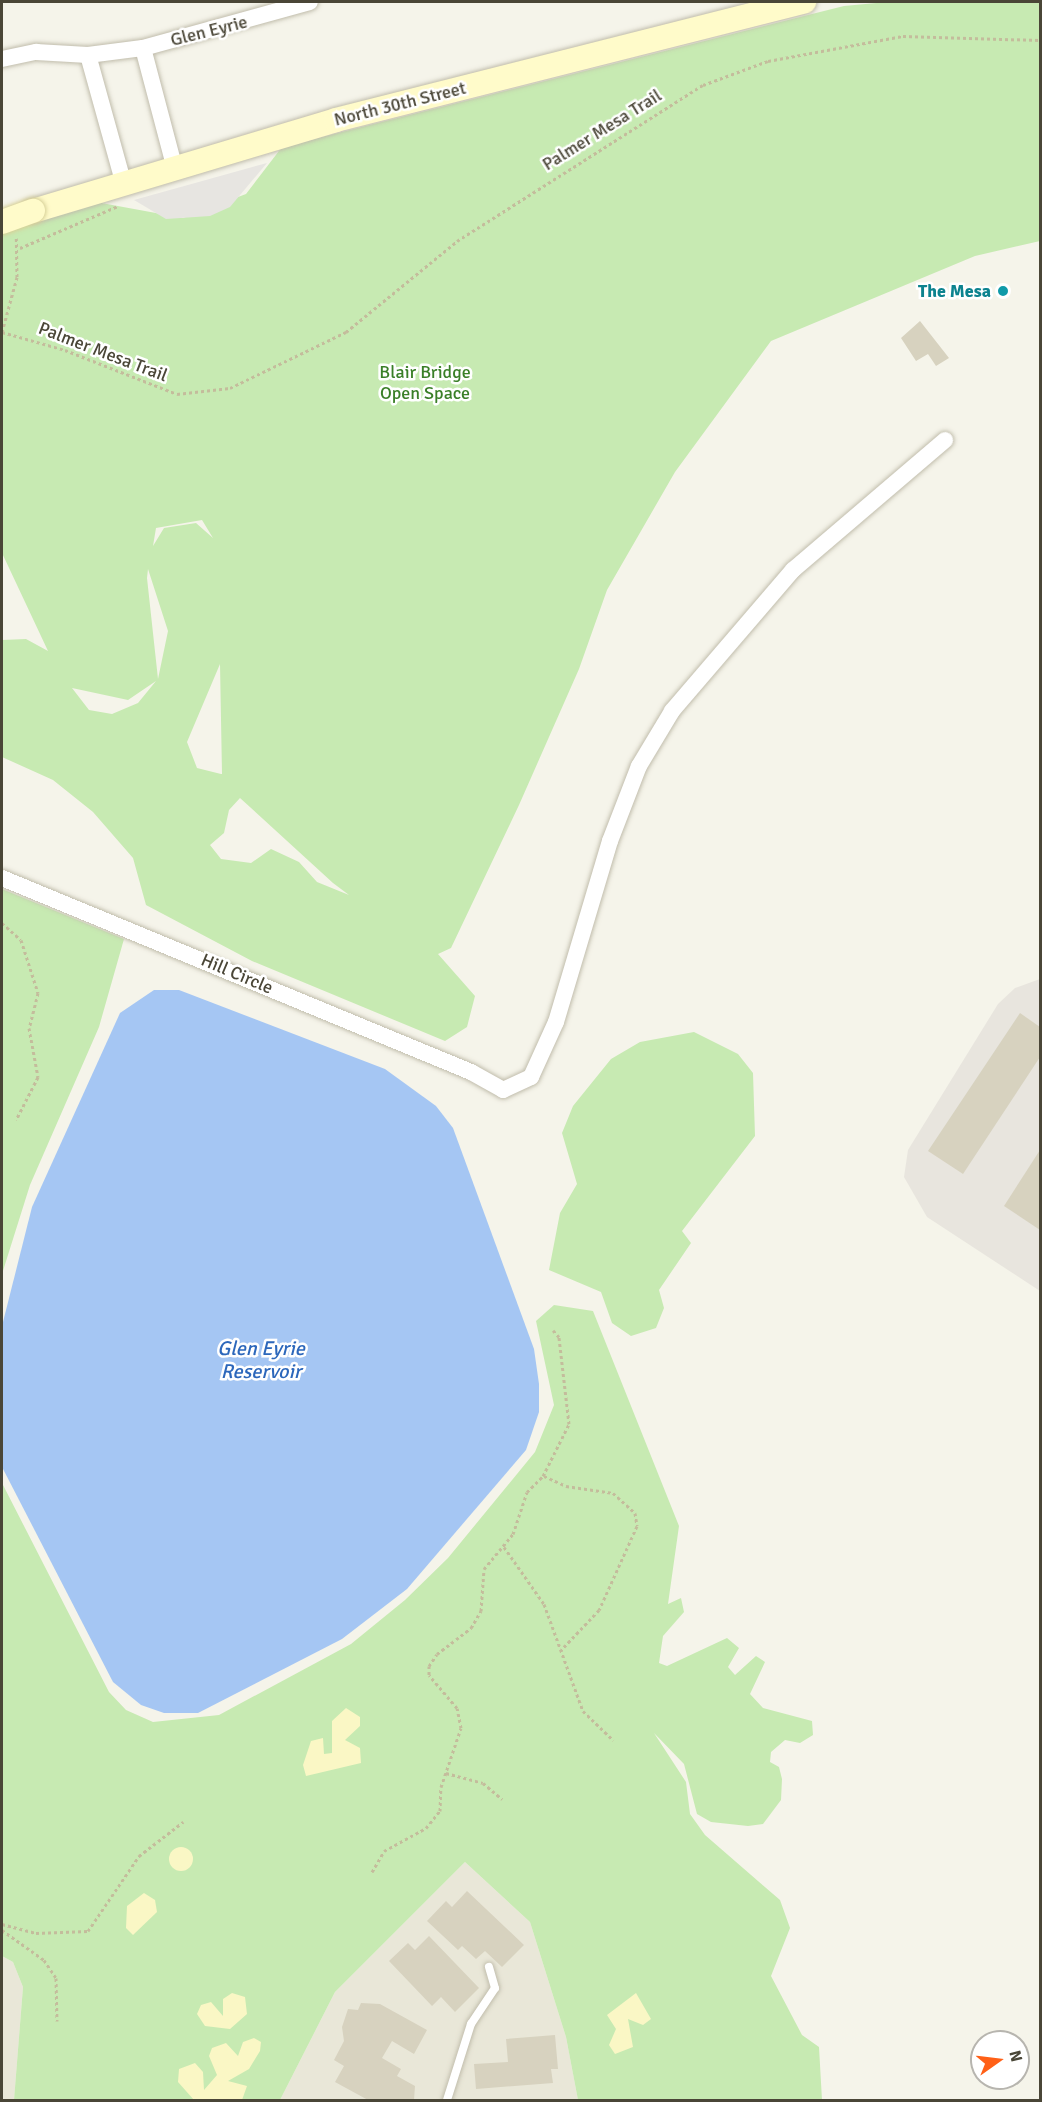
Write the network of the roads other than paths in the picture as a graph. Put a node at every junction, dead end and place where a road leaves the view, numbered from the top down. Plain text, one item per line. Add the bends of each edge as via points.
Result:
1 (310, 2) edge
2 (804, 2) edge
3 (143, 48) junction
4 (88, 55) junction
5 (2, 59) edge
6 (174, 165) junction
7 (118, 182) junction
8 (2, 222) edge
9 (945, 440) dead end
10 (2, 878) edge
11 (489, 1967) dead end
12 (447, 2100) edge

1 - 3 street, Glen Eyrie
2 - 6 main road, North 30th Street
3 - 4 street, Glen Eyrie
3 - 6 street
4 - 5 street, Glen Eyrie via 36,51
4 - 7 street
6 - 7 main road, North 30th Street
7 - 8 main road, North 30th Street, bridge
9 - 10 street, Hill Circle via 793,570 672,711 639,766 610,841 556,1022 531,1077 503,1090 471,1072
11 - 12 lane via 495,1988 471,2024

